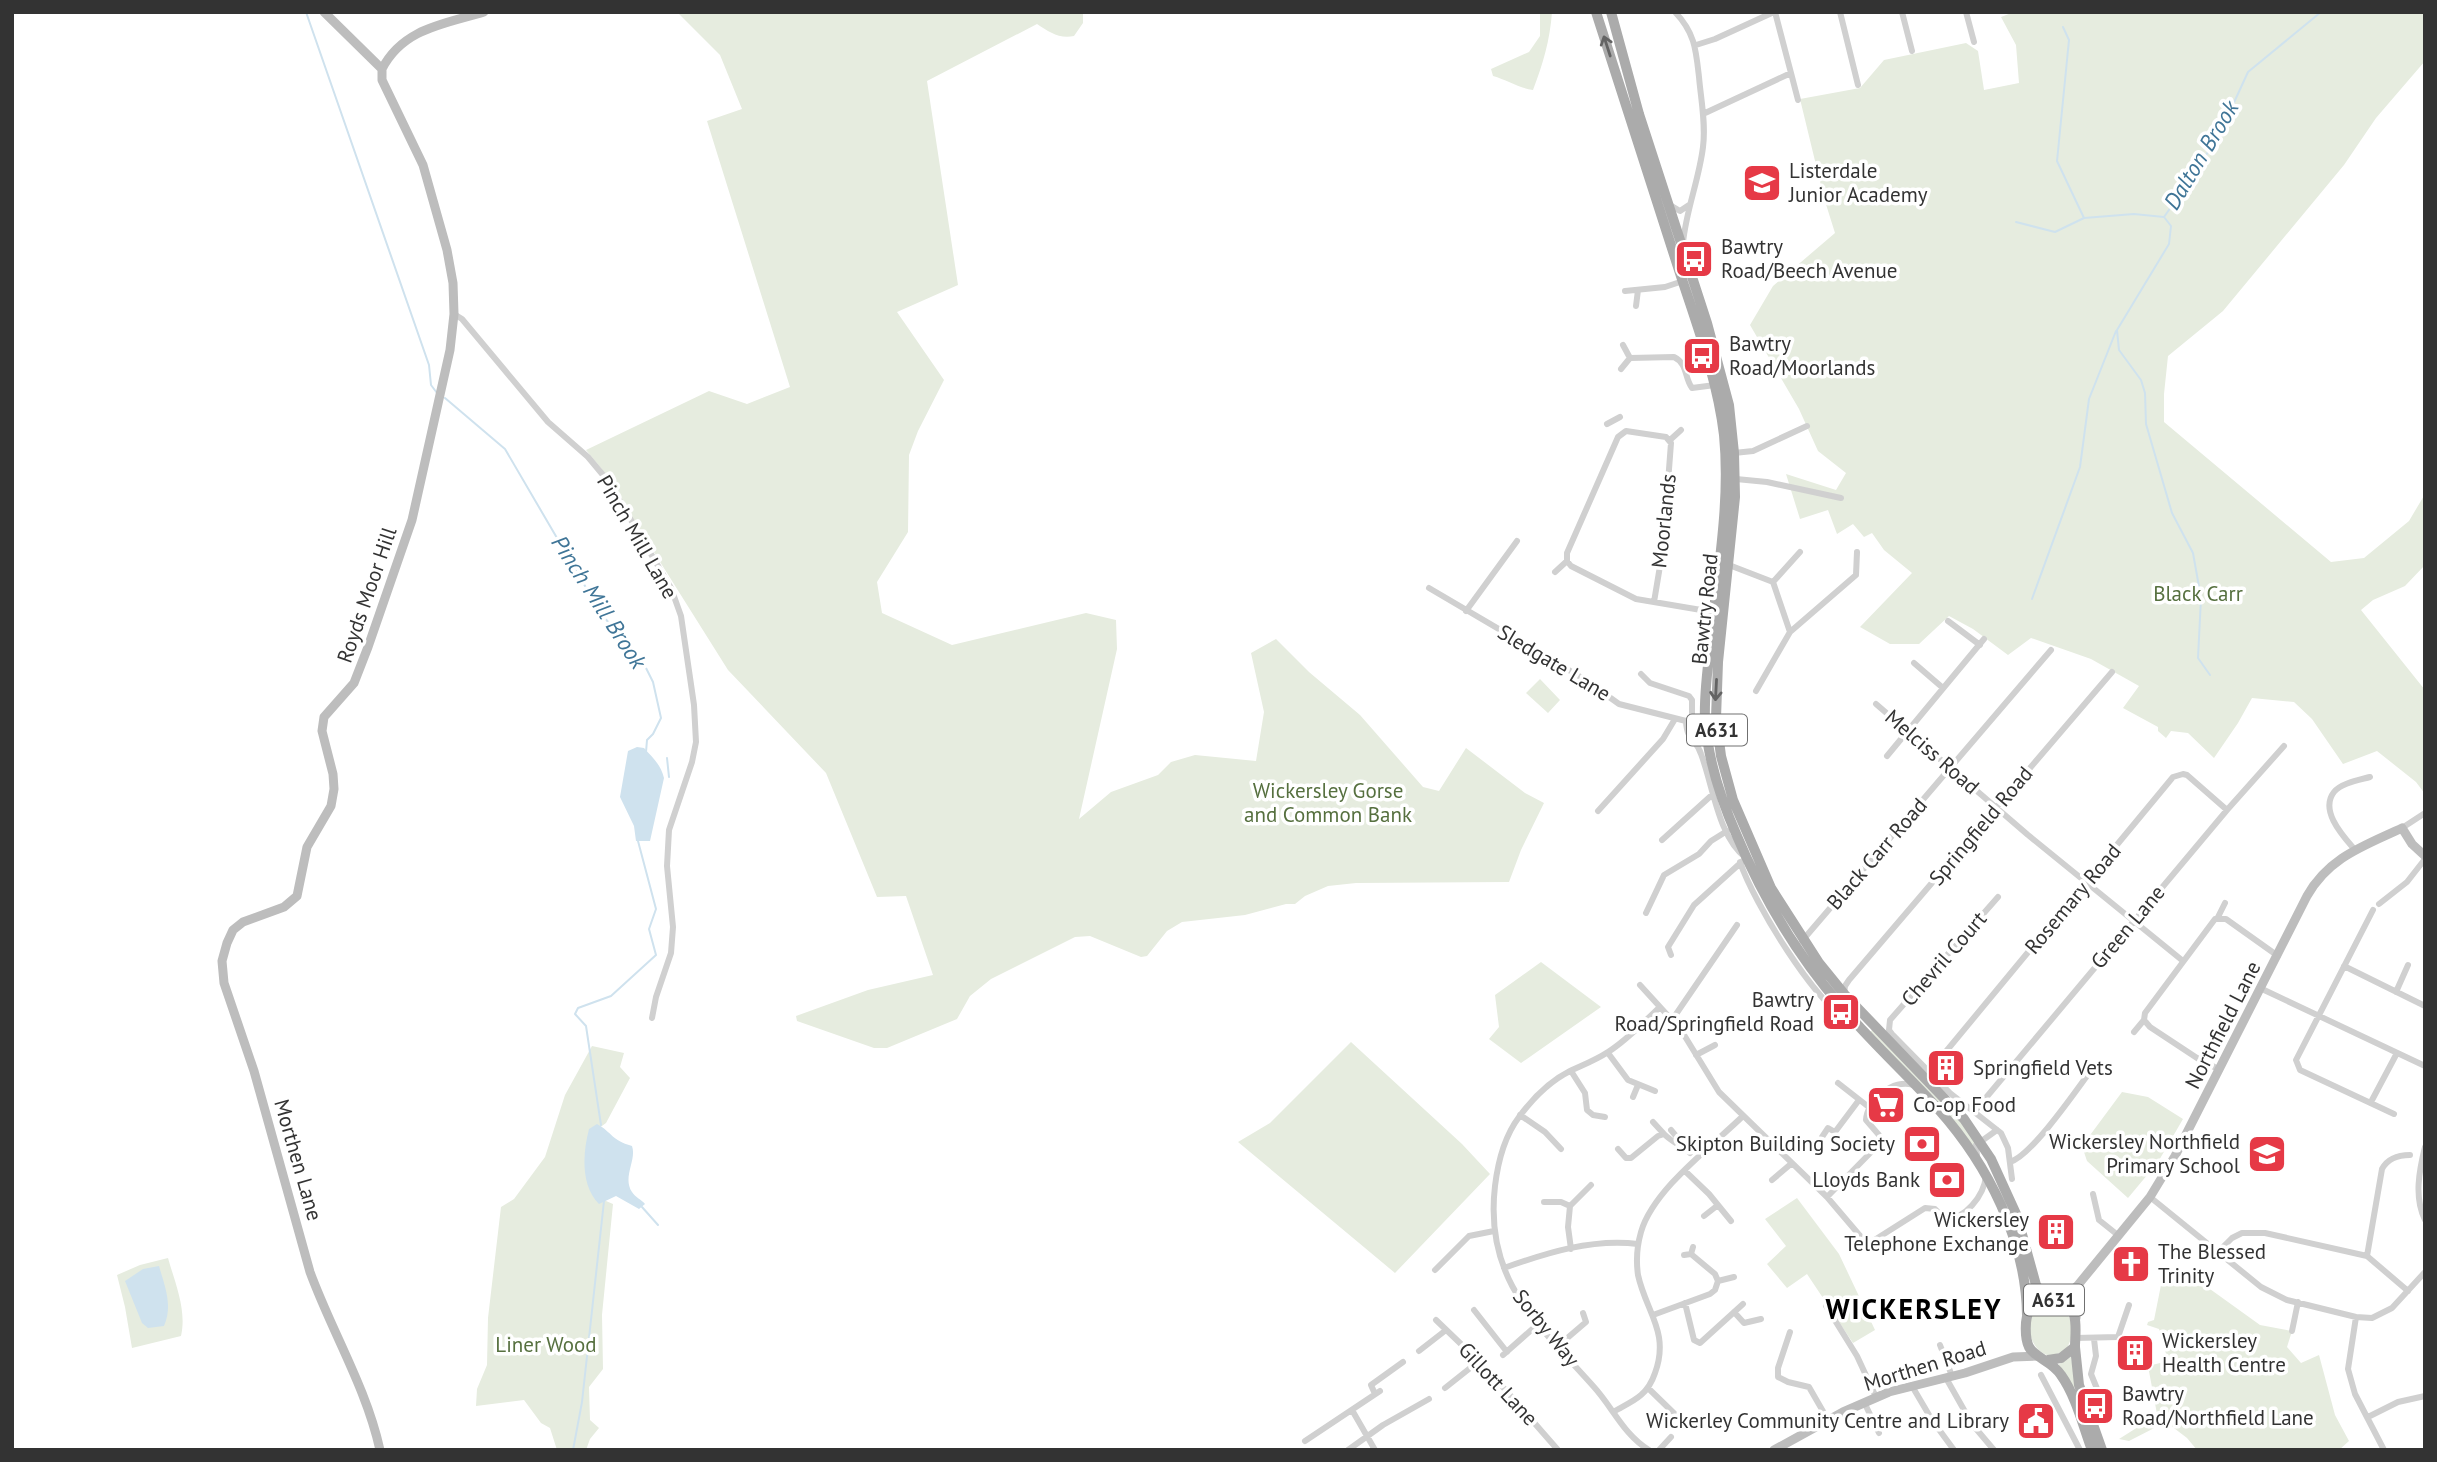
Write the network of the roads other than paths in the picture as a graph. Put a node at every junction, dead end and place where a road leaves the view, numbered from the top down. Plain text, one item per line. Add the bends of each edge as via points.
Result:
1 (324, 12) edge
2 (484, 12) edge
3 (1596, 12) edge
4 (1611, 12) edge
5 (1675, 12) edge
6 (1774, 12) edge
7 (1840, 12) edge
8 (1902, 12) edge
9 (1966, 12) edge
10 (1974, 42) dead end
11 (1696, 45) junction
12 (1912, 51) dead end
13 (382, 69) junction
14 (1791, 74) junction
15 (1858, 85) dead end
16 (1798, 100) dead end
17 (1703, 114) junction
18 (1667, 200) junction
19 (1692, 201) junction
20 (1682, 247) junction
21 (1683, 281) junction
22 (1638, 290) junction
23 (1625, 291) dead end
24 (1636, 306) dead end
25 (454, 314) junction
26 (1623, 345) dead end
27 (1630, 358) junction
28 (1621, 369) dead end
29 (1719, 384) junction
30 (1607, 424) dead end
31 (1807, 426) dead end
32 (1681, 429) dead end
33 (1622, 432) junction
34 (1670, 440) junction
35 (1734, 453) junction
36 (1735, 479) junction
37 (1841, 498) dead end
38 (1517, 541) dead end
39 (1800, 552) dead end
40 (1857, 552) dead end
41 (1567, 561) junction
42 (1729, 565) junction
43 (1555, 572) dead end
44 (1773, 582) junction
45 (1429, 588) dead end
46 (1726, 595) junction
47 (1654, 602) junction
48 (1466, 611) junction
49 (1713, 612) junction
50 (1948, 621) dead end
51 (1722, 629) junction
52 (1790, 632) junction
53 (2051, 650) dead end
54 (1709, 652) junction
55 (1914, 663) dead end
56 (2112, 672) dead end
57 (1641, 674) dead end
58 (1943, 688) junction
59 (1756, 691) dead end
60 (1876, 704) dead end
61 (1705, 718) junction
62 (1675, 719) junction
63 (1689, 720) junction
64 (1908, 730) junction
65 (2284, 746) dead end
66 (1886, 756) dead end
67 (1951, 768) junction
68 (2370, 777) dead end
69 (1713, 793) junction
70 (1998, 807) junction
71 (2227, 810) junction
72 (1598, 811) dead end
73 (2425, 813) edge
74 (2402, 828) junction
75 (1727, 831) junction
76 (1662, 840) dead end
77 (2355, 850) junction
78 (2425, 858) edge
79 (1743, 860) junction
80 (2086, 883) junction
81 (1998, 897) dead end
82 (2225, 903) dead end
83 (2379, 904) dead end
84 (284, 907) joint
85 (2374, 911) dead end
86 (1646, 913) dead end
87 (2218, 918) junction
88 (2133, 921) junction
89 (1737, 925) dead end
90 (1790, 926) junction
91 (1813, 929) junction
92 (1799, 944) junction
93 (1671, 955) dead end
94 (2277, 956) junction
95 (2183, 961) junction
96 (2408, 965) dead end
97 (2344, 966) junction
98 (1830, 978) junction
99 (1849, 980) junction
100 (1640, 985) dead end
101 (2262, 989) junction
102 (2396, 992) junction
103 (1844, 995) junction
104 (2425, 1006) edge
105 (1660, 1007) junction
106 (2318, 1016) junction
107 (652, 1018) dead end
108 (1672, 1020) junction
109 (2144, 1020) junction
110 (1860, 1027) junction
111 (2134, 1032) dead end
112 (1715, 1045) dead end
113 (1608, 1053) junction
114 (2397, 1053) junction
115 (1696, 1055) junction
116 (1895, 1063) junction
117 (2095, 1065) dead end
118 (2425, 1066) edge
119 (2220, 1070) junction
120 (1571, 1071) junction
121 (1929, 1072) junction
122 (1838, 1083) dead end
123 (1639, 1085) junction
124 (1897, 1085) junction
125 (1918, 1087) junction
126 (1655, 1091) dead end
127 (1633, 1097) dead end
128 (1859, 1100) junction
129 (2371, 1102) junction
130 (1870, 1108) junction
131 (1974, 1112) junction
132 (2394, 1114) dead end
133 (1520, 1115) junction
134 (1743, 1116) junction
135 (1653, 1122) dead end
136 (1599, 1127) dead end
137 (1671, 1130) dead end
138 (1997, 1130) junction
139 (1664, 1134) junction
140 (1990, 1136) junction
141 (1822, 1137) dead end
142 (1980, 1141) junction
143 (2425, 1147) edge
144 (1561, 1149) dead end
145 (1618, 1149) dead end
146 (1986, 1151) junction
147 (1690, 1153) junction
148 (2410, 1154) dead end
149 (1626, 1158) junction
150 (1697, 1160) junction
151 (2010, 1162) junction
152 (1792, 1163) junction
153 (1619, 1164) dead end
154 (1685, 1171) junction
155 (1985, 1174) junction
156 (2012, 1179) dead end
157 (1772, 1180) dead end
158 (1591, 1185) dead end
159 (1982, 1192) junction
160 (2094, 1194) dead end
161 (1827, 1197) junction
162 (2150, 1197) junction
163 (1998, 1200) junction
164 (1544, 1202) dead end
165 (1718, 1205) junction
166 (1570, 1206) junction
167 (1704, 1216) dead end
168 (2425, 1220) edge
169 (1731, 1221) dead end
170 (1494, 1231) junction
171 (2119, 1236) junction
172 (1638, 1244) junction
173 (1571, 1249) junction
174 (1689, 1252) dead end
175 (2218, 1252) junction
176 (2367, 1256) junction
177 (1504, 1268) junction
178 (1435, 1270) dead end
179 (2424, 1276) edge
180 (1734, 1277) dead end
181 (1718, 1281) junction
182 (2078, 1285) junction
183 (2408, 1291) junction
184 (2052, 1300) junction
185 (2298, 1302) junction
186 (1685, 1303) junction
187 (1743, 1304) dead end
188 (2129, 1305) dead end
189 (1826, 1306) dead end
190 (1474, 1310) dead end
191 (1734, 1312) junction
192 (1583, 1313) dead end
193 (1653, 1315) junction
194 (2027, 1315) junction
195 (2356, 1317) junction
196 (1761, 1319) dead end
197 (1436, 1320) dead end
198 (2076, 1321) junction
199 (1586, 1322) junction
200 (1538, 1324) junction
201 (1594, 1327) dead end
202 (1446, 1330) junction
203 (2292, 1331) dead end
204 (1790, 1332) dead end
205 (2027, 1338) junction
206 (2094, 1339) junction
207 (2075, 1343) junction
208 (1940, 1345) dead end
209 (1558, 1346) junction
210 (1419, 1351) dead end
211 (2038, 1356) junction
212 (2013, 1357) junction
213 (2048, 1360) junction
214 (1479, 1361) junction
215 (1403, 1362) dead end
216 (2041, 1375) dead end
217 (1949, 1377) junction
218 (1912, 1386) junction
219 (1445, 1388) dead end
220 (1648, 1388) junction
221 (2425, 1396) edge
222 (1876, 1397) junction
223 (1429, 1399) dead end
224 (1864, 1402) junction
225 (1352, 1410) junction
226 (1613, 1412) junction
227 (2368, 1417) junction
228 (2109, 1418) dead end
229 (1828, 1420) junction
230 (1685, 1424) dead end
231 (1303, 1430) dead end
232 (2085, 1431) junction
233 (1879, 1433) dead end
234 (1368, 1435) junction
235 (2073, 1436) junction
236 (1671, 1437) dead end
237 (380, 1450) edge
238 (1348, 1450) edge
239 (1375, 1450) edge
240 (1558, 1450) edge
241 (1649, 1450) edge
242 (1659, 1450) edge
243 (1774, 1450) edge
244 (1954, 1450) edge
245 (1994, 1450) edge
246 (2080, 1450) edge
247 (2092, 1450) edge
248 (2102, 1450) edge
249 (2384, 1450) edge

1 - 13 main road
2 - 13 main road via 415,34
21 -> 3 main road, Bawtry Road / A631
4 - 18 main road, Bawtry Road / A631
5 - 11 street
6 - 11 street
6 - 14 street
7 - 15 street
8 - 12 street
9 - 10 street
11 - 17 street
13 - 25 main road, Royds Moor Hill via 382,80 423,165 447,250
14 - 16 street
14 - 17 street
17 - 19 street via 1703,146
18 - 19 street via 1680,211
18 - 20 main road, Bawtry Road / A631
19 - 20 street
20 - 29 main road, Bawtry Road / A631
21 - 22 street
21 - 29 main road, Bawtry Road / A631
22 - 23 street
22 - 24 street
25 - 84 main road, Royds Moor Hill via 441,396 412,520 354,684 324,717 322,731 333,774 333,799 307,847 297,895
25 - 107 street, Pinch Mill Lane via 548,422 608,481 663,573 681,616 696,741 669,830 671,953
26 - 27 street
27 - 28 street
27 - 29 street via 1674,357 1685,365 1692,388
29 - 35 main road, Bawtry Road / A631
29 - 49 main road, Bawtry Road / A631 via 1726,467
30 - 33 street via 1618,418
31 - 35 street via 1753,451
32 - 34 street
33 - 34 street
33 - 41 street
34 - 47 street, Moorlands
35 - 36 main road, Bawtry Road / A631
36 - 37 street
36 - 42 main road, Bawtry Road / A631
38 - 48 street
39 - 44 street
40 - 52 street via 1856,575
41 - 43 street
41 - 47 street via 1636,599
42 - 44 street
42 - 46 main road, Bawtry Road / A631
44 - 52 street
45 - 48 street, Sledgate Lane
46 - 49 street
46 - 51 main road, Bawtry Road / A631
47 - 49 street
48 - 62 street, Sledgate Lane via 1619,704
49 - 54 main road, Bawtry Road / A631
50 - 58 street via 1982,642
51 - 54 main road, A631 via 1715,630
51 -> 90 main road, Bawtry Road / A631 via 1716,705 1721,756 1746,835
52 - 59 street
53 - 67 street, Black Carr Road
54 - 61 main road, Bawtry Road / A631
55 - 58 street
56 - 70 street, Springfield Road
57 - 63 street, Bawtry Road via 1650,683 1691,697
58 - 64 street
60 - 64 street, Melciss Road
61 - 63 street
61 - 79 main road, Bawtry Road / A631 via 1718,781
62 - 63 street, Sledgate Lane
62 - 72 street
63 - 69 street, Bawtry Road via 1688,736 1701,752
64 - 66 street
64 - 67 street, Melciss Road
65 - 71 street, Green Lane
67 - 70 street, Melciss Road
67 - 91 street, Black Carr Road
68 - 77 street via 2338,789 2331,798 2333,819
69 - 75 street, Bawtry Road
69 - 76 street
70 - 80 street, Melciss Road
70 - 99 street, Springfield Road
71 - 80 street, Rosemary Road via 2188,775 2178,775
71 - 88 street, Green Lane
73 - 74 street, Northfield Lane
74 - 77 main road, Northfield Lane
74 - 78 main road
75 - 79 street, Bawtry Road
75 - 86 street via 1664,876
77 - 94 main road, Northfield Lane via 2314,884
78 - 83 street via 2407,882
79 - 90 main road, Bawtry Road / A631
79 - 93 street via 1694,905 1668,947
79 - 110 street, Bawtry Road via 1768,917 1809,979 1841,1017
80 - 88 street, Melciss Road
80 - 121 street, Rosemary Road
81 - 121 street, Chevril Court via 1890,1020 1889,1030
82 - 87 street
84 - 237 main road, Morthen Lane via 238,925 224,953 223,975 258,1082 310,1272 361,1391
85 - 97 street
87 - 94 street
87 - 95 street
88 - 95 street, Melciss Road
88 - 131 street, Green Lane
89 - 108 street
90 - 91 street, Black Carr Road
90 - 92 main road, Bawtry Road / A631
91 - 92 street, Black Carr Road
92 - 98 main road, Bawtry Road / A631
92 - 110 main road, Bawtry Road / A631 via 1828,990
94 - 101 main road, Northfield Lane
95 - 109 street
96 - 102 street
97 - 102 street
97 - 106 street
98 - 99 street
98 - 103 main road, Bawtry Road / A631
99 - 103 street, Springfield Road
100 - 105 street
101 - 106 street
101 - 119 main road, Northfield Lane
102 - 104 street
103 - 142 main road, Bawtry Road / A631
105 - 108 street
105 - 113 street, Sorby Way
106 - 114 street
106 - 129 street via 2297,1056 2300,1070
108 - 115 street
109 - 111 street
109 - 119 street
110 - 116 main road, Bawtry Road / A631
112 - 115 street
113 - 120 street, Sorby Way
113 - 123 street via 1624,1075
114 - 118 street
114 - 129 street
115 - 134 street via 1719,1092
116 - 124 street
116 - 125 main road, Bawtry Road / A631
117 - 151 street via 2044,1132
119 - 162 main road, Northfield Lane
120 - 133 street, Sorby Way via 1545,1087
120 - 136 street via 1585,1093 1587,1110 1603,1117
121 - 131 street
122 - 128 street
123 - 126 street
123 - 127 street
124 - 125 street
124 - 130 street via 1885,1090
125 - 155 main road, Bawtry Road / A631 via 1944,1115
128 - 130 street
128 - 141 street via 1835,1132 1828,1128
129 - 132 street
130 - 161 street via 1866,1120 1880,1143
131 - 138 street
133 - 144 street
133 - 170 street, Sorby Way via 1497,1169
134 - 150 street
134 - 152 street
135 - 139 street
137 - 147 street
138 - 140 street
138 - 151 street
139 - 147 street
139 - 149 street
140 - 142 street
140 - 146 street
142 - 146 main road, Bawtry Road / A631
142 - 155 street, Bawtry Road via 1975,1150
143 - 168 street via 2418,1179
145 - 149 street
146 - 184 main road, Bawtry Road / A631 via 2013,1205 2036,1285
147 - 150 street
148 - 176 street via 2390,1160 2382,1169
149 - 153 street
150 - 154 street
151 - 156 street
152 - 157 street
152 - 161 street
154 - 165 street
154 - 172 street via 1652,1207
155 - 159 street
155 - 163 main road, Bawtry Road / A631
158 - 166 street
159 - 161 street via 1975,1204 1954,1218 1925,1208 1865,1245
159 - 163 street
160 - 171 street via 2099,1220
162 - 171 main road, Northfield Lane
162 - 175 street
163 - 194 main road, Bawtry Road / A631 via 2018,1254
164 - 166 street
165 - 167 street
165 - 169 street
166 - 173 street
170 - 177 street, Sorby Way
170 - 178 street via 1469,1236
171 - 182 main road, Northfield Lane
172 - 173 street via 1609,1242
172 - 193 street via 1639,1276
173 - 177 street
174 - 181 street
175 - 176 street via 2232,1238 2251,1231
175 - 185 street via 2261,1287
176 - 183 street
177 - 200 street, Sorby Way via 1516,1296
179 - 183 street
180 - 181 street
181 - 186 street via 1710,1294
182 - 184 main road, Northfield Lane
182 - 198 main road
183 - 195 street via 2382,1315
184 - 194 main road, A631 via 2036,1304
184 - 198 main road, A631 via 2067,1306
185 - 195 street
185 - 203 street
186 - 191 street via 1694,1340 1699,1343
186 - 193 street
187 - 191 street
188 - 206 street via 2118,1337
189 - 222 street
190 - 200 street via 1505,1354
191 - 196 street via 1744,1323
192 - 199 street
193 - 220 street via 1661,1348
194 - 205 main road, A631
195 - 227 street via 2348,1369 2354,1394
197 - 202 street, Gillott Lane
198 - 207 main road, A631
199 - 201 street
199 - 209 street
200 - 209 street, Sorby Way
202 - 210 street
202 - 214 street, Gillott Lane
204 - 229 street via 1778,1375 1809,1387
205 - 211 main road, A631
205 - 212 main road, Morthen Road
206 - 207 street
206 - 228 street via 2091,1374
207 - 213 main road via 2062,1357
207 - 248 main road, A631 via 2077,1379
208 - 217 street
209 - 226 street, Sorby Way
211 - 212 main road, Morthen Road
211 - 213 main road
212 - 217 main road, Morthen Road
213 - 232 main road via 2063,1378
214 - 219 street
214 - 240 street, Gillott Lane
215 - 225 street via 1370,1386 1377,1392
216 - 235 street
217 - 218 main road, Morthen Road
217 - 245 street via 1972,1423
218 - 222 main road, Morthen Road
218 - 244 street
220 - 226 street
220 - 230 street
221 - 227 street via 2398,1402
222 - 224 main road, Morthen Road
223 - 234 street
224 - 229 main road, Morthen Road
224 - 233 street
225 - 231 street via 1307,1440
225 - 234 street
226 - 241 street, Sorby Way via 1626,1432
227 - 249 street
229 - 243 main road, Morthen Road
232 - 235 street
232 - 247 main road
234 - 238 street
234 - 239 street
235 - 246 street
236 - 242 street

